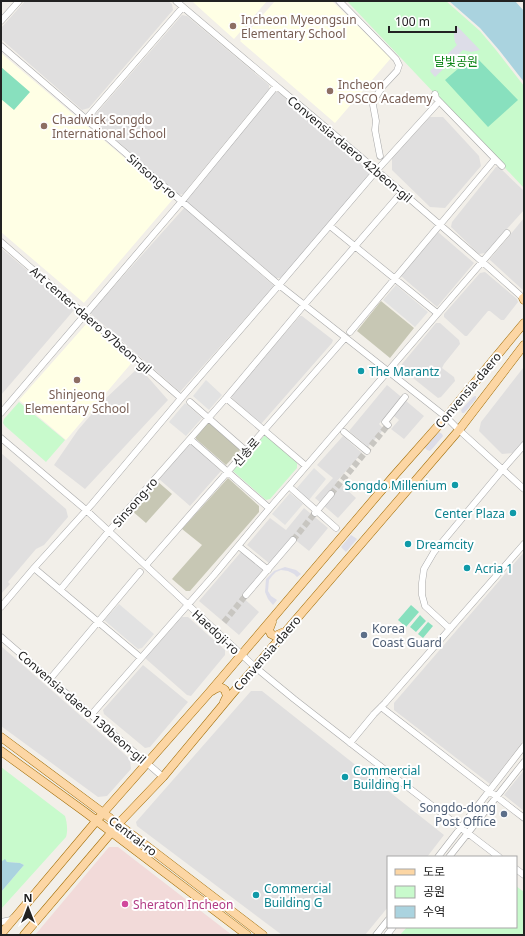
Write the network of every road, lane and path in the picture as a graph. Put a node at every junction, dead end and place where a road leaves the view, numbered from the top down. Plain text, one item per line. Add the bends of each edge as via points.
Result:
1 (19, 1) edge
2 (176, 1) edge
3 (339, 1) edge
4 (183, 7) junction
5 (1, 21) edge
6 (1, 46) edge
7 (276, 86) junction
8 (435, 94) dead end
9 (436, 105) dead end
10 (86, 119) junction
11 (380, 156) dead end
12 (495, 159) junction
13 (502, 166) dead end
14 (377, 170) junction
15 (402, 192) junction
16 (182, 201) junction
17 (439, 224) junction
18 (330, 226) junction
19 (507, 232) dead end
20 (1, 242) edge
21 (355, 246) junction
22 (482, 261) junction
23 (394, 279) junction
24 (279, 285) junction
25 (524, 299) edge
26 (304, 305) junction
27 (437, 313) junction
28 (85, 314) junction
29 (524, 322) edge
30 (350, 332) dead end
31 (346, 338) junction
32 (524, 344) edge
33 (524, 350) edge
34 (507, 368) junction
35 (388, 371) junction
36 (405, 397) dead end
37 (181, 398) junction
38 (226, 398) junction
39 (190, 402) dead end
40 (1, 413) edge
41 (446, 417) junction
42 (208, 418) junction
43 (388, 425) tunnel mouth
44 (459, 430) junction
45 (264, 431) junction
46 (344, 432) dead end
47 (1, 438) edge
48 (190, 438) junction
49 (524, 446) edge
50 (246, 451) junction
51 (367, 451) dead end
52 (306, 466) junction
53 (503, 469) junction
54 (228, 472) junction
55 (292, 489) dead end
56 (524, 489) edge
57 (331, 494) tunnel mouth
58 (269, 508) junction
59 (86, 510) junction
60 (315, 513) tunnel mouth
61 (336, 528) dead end
62 (109, 531) junction
63 (293, 540) tunnel mouth
64 (524, 544) edge
65 (241, 548) dead end
66 (146, 566) junction
67 (34, 568) junction
68 (268, 570) junction
69 (140, 572) dead end
70 (60, 590) junction
71 (246, 595) tunnel mouth
72 (188, 604) junction
73 (1, 607) edge
74 (275, 616) junction
75 (98, 622) junction
76 (288, 629) junction
77 (450, 629) junction
78 (1, 637) edge
79 (241, 655) junction
80 (140, 658) junction
81 (255, 667) junction
82 (50, 679) junction
83 (208, 694) junction
84 (223, 705) junction
85 (381, 707) junction
86 (91, 714) junction
87 (1, 737) edge
88 (350, 744) junction
89 (524, 746) edge
90 (1, 751) edge
91 (524, 762) edge
92 (147, 763) junction
93 (163, 777) junction
94 (489, 791) junction
95 (496, 796) junction
96 (103, 813) junction
97 (524, 818) edge
98 (97, 821) junction
99 (118, 824) junction
100 (460, 828) junction
101 (112, 832) junction
102 (468, 834) junction
103 (439, 856) edge
104 (450, 856) edge
105 (498, 856) edge
106 (16, 916) junction
107 (387, 921) edge
108 (1, 922) edge
109 (1, 934) edge
110 (24, 935) edge
111 (247, 935) edge
112 (263, 935) edge
113 (376, 935) edge

1 - 5 street
2 - 4 street, Convensia-daero 42beon-gil
3 - 11 street via 399,65 375,98 375,130
4 - 7 street, Convensia-daero 42beon-gil
4 - 10 street
6 - 10 street, Sinsong-ro
7 - 14 street, Convensia-daero 42beon-gil
7 - 16 street
8 - 12 street
9 - 14 street
10 - 16 street, Sinsong-ro
12 - 13 street
12 - 17 street
14 - 15 street, Convensia-daero 42beon-gil
14 - 18 street
15 - 17 street, Convensia-daero 42beon-gil
15 - 21 street
16 - 24 street, Sinsong-ro
16 - 28 street
17 - 22 street, Convensia-daero 42beon-gil
17 - 23 street
18 - 21 street
18 - 24 street
19 - 22 street
20 - 28 street, Art center-daero 97beon-gil
21 - 23 street
21 - 26 street
22 - 25 street, Convensia-daero 42beon-gil
22 - 27 street
23 - 27 street
23 - 30 street
24 - 26 street, Sinsong-ro
24 - 37 street
26 - 31 street, Sinsong-ro
26 - 38 street, Sinsong-ro
27 - 35 street
28 - 37 street, Art center-daero 97beon-gil
28 - 40 street
29 - 41 main road, Convensia-daero
31 - 35 street, Sinsong-ro
31 - 45 street, 신송로
32 - 34 main road, Convensia-daero
33 - 34 main road, Convensia-daero
34 - 44 main road, Convensia-daero
35 - 41 street, Sinsong-ro
35 - 52 street
36 - 43 street via 385,422
37 - 59 street
38 - 42 street, Sinsong-ro
38 - 45 street
39 - 42 street
41 - 44 street, Sinsong-ro
41 - 74 main road, Convensia-daero
42 - 48 street, Sinsong-ro
42 - 50 street
44 - 53 street, Sinsong-ro
44 - 76 main road, Convensia-daero
45 - 50 street, 신송로
45 - 52 street
46 - 51 street
47 - 59 street, Haedoji-ro
48 - 54 street
48 - 62 street, Sinsong-ro
49 - 53 street
50 - 54 street, 신송로
52 - 58 street
53 - 56 street, Sinsong-ro
53 - 77 street via 434,552 424,569 422,595 425,606
54 - 58 street
54 - 66 street, 신송로
55 - 61 street
57 - 60 street
58 - 72 street
59 - 62 street, Haedoji-ro
59 - 67 street
62 - 66 street, Haedoji-ro
62 - 70 street, Sinsong-ro
63 - 68 street
64 - 77 street
65 - 68 street
66 - 72 street, Haedoji-ro
67 - 70 street
67 - 73 street
68 - 71 street
69 - 75 street
70 - 75 street
72 - 79 street, Haedoji-ro
72 - 80 street
74 - 76 main road via 270,626 270,634 277,635
74 - 79 main road, Convensia-daero
75 - 80 street
75 - 82 street
76 - 81 main road, Convensia-daero
77 - 85 street
78 - 82 street, Convensia-daero 130beon-gil
79 - 81 street, Haedoji-ro
79 - 83 main road, Convensia-daero
80 - 86 street
81 - 84 main road, Convensia-daero
81 - 88 street, Haedoji-ro
82 - 86 street, Convensia-daero 130beon-gil
83 - 84 main road via 217,687 223,688 227,696
83 - 92 main road, Convensia-daero
84 - 93 main road, Convensia-daero
85 - 88 street
85 - 94 street
86 - 92 street, Convensia-daero 130beon-gil
87 - 96 main road, Central-ro
88 - 100 street, Haedoji-ro
89 - 94 street
90 - 98 main road, Central-ro
91 - 95 street
92 - 93 street, Convensia-daero 130beon-gil
92 - 96 main road, Convensia-daero
93 - 99 main road, Convensia-daero
94 - 95 street
94 - 100 street
95 - 97 street
95 - 102 street
96 - 98 main road, Convensia-daero
96 - 99 main road, Central-ro
98 - 101 main road, Central-ro
98 - 106 main road, Convensia-daero
99 - 101 main road, Convensia-daero
99 - 112 main road, Central-ro
100 - 102 street, Haedoji-ro
100 - 103 street
101 - 110 main road, Convensia-daero
101 - 111 main road, Central-ro
102 - 104 street
102 - 105 street, Haedoji-ro
106 - 108 street
106 - 109 main road, Convensia-daero
107 - 113 street

